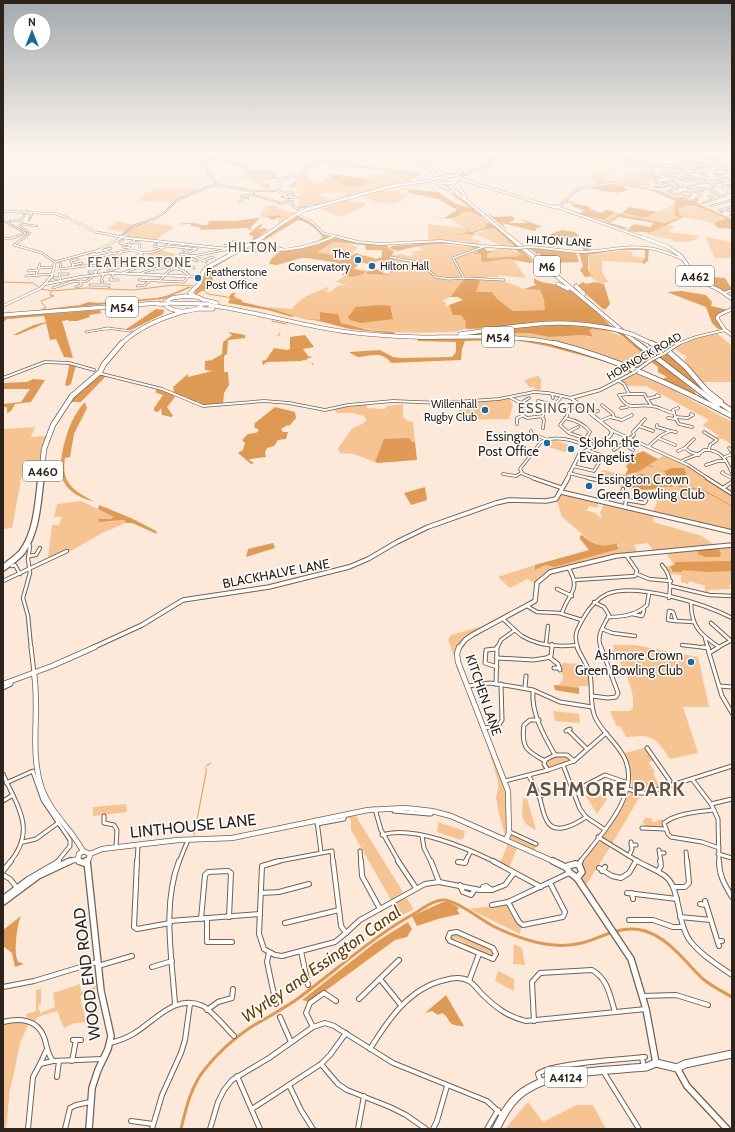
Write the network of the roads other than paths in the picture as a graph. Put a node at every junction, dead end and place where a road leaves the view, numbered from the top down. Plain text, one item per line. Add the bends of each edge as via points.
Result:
1 (171, 206) edge
2 (319, 206) edge
3 (473, 206) edge
4 (475, 206) edge
5 (553, 206) edge
6 (296, 207) joint
7 (314, 207) junction
8 (559, 207) joint
9 (732, 207) edge
10 (722, 209) junction
11 (3, 211) edge
12 (730, 211) dead end
13 (27, 212) junction
14 (300, 212) junction
15 (722, 212) dead end
16 (297, 214) junction
17 (21, 220) junction
18 (29, 220) dead end
19 (10, 221) dead end
20 (3, 222) edge
21 (22, 224) junction
22 (37, 226) dead end
23 (121, 237) junction
24 (333, 237) junction
25 (3, 238) edge
26 (136, 239) junction
27 (123, 240) dead end
28 (649, 240) junction
29 (233, 241) dead end
30 (132, 242) junction
31 (143, 243) dead end
32 (171, 243) junction
33 (518, 243) junction
34 (140, 244) junction
35 (129, 245) junction
36 (154, 245) dead end
37 (225, 245) dead end
38 (246, 245) junction
39 (168, 246) junction
40 (178, 246) junction
41 (276, 246) junction
42 (486, 246) junction
43 (123, 247) dead end
44 (140, 247) dead end
45 (188, 247) junction
46 (112, 248) dead end
47 (129, 248) junction
48 (164, 248) junction
49 (648, 248) junction
50 (227, 249) junction
51 (105, 250) junction
52 (131, 250) junction
53 (174, 250) dead end
54 (239, 250) junction
55 (286, 250) junction
56 (96, 252) dead end
57 (121, 252) junction
58 (142, 252) junction
59 (183, 252) dead end
60 (189, 252) dead end
61 (232, 252) dead end
62 (110, 253) junction
63 (180, 254) dead end
64 (140, 255) junction
65 (89, 256) dead end
66 (195, 256) junction
67 (95, 257) junction
68 (190, 257) junction
69 (213, 257) dead end
70 (390, 257) dead end
71 (106, 258) dead end
72 (78, 259) dead end
73 (93, 259) dead end
74 (683, 259) junction
75 (114, 260) dead end
76 (125, 260) junction
77 (144, 260) dead end
78 (203, 260) junction
79 (55, 262) junction
80 (118, 262) junction
81 (130, 262) dead end
82 (189, 262) dead end
83 (206, 262) dead end
84 (535, 262) dead end
85 (60, 263) dead end
86 (82, 263) dead end
87 (40, 264) dead end
88 (112, 264) junction
89 (551, 264) dead end
90 (73, 265) junction
91 (125, 265) dead end
92 (105, 266) junction
93 (52, 267) dead end
94 (116, 267) junction
95 (78, 268) junction
96 (194, 268) dead end
97 (38, 269) junction
98 (72, 269) junction
99 (172, 269) junction
100 (28, 271) dead end
101 (77, 271) dead end
102 (108, 271) dead end
103 (89, 272) dead end
104 (96, 272) junction
105 (114, 273) junction
106 (52, 274) junction
107 (68, 274) dead end
108 (104, 274) junction
109 (124, 274) junction
110 (140, 274) junction
111 (36, 275) junction
112 (95, 275) junction
113 (164, 275) junction
114 (28, 276) dead end
115 (189, 276) junction
116 (92, 277) dead end
117 (121, 277) dead end
118 (202, 277) junction
119 (54, 278) dead end
120 (464, 278) junction
121 (61, 279) junction
122 (69, 279) junction
123 (107, 280) dead end
124 (110, 280) junction
125 (118, 280) dead end
126 (139, 280) dead end
127 (504, 280) dead end
128 (81, 281) junction
129 (149, 281) junction
130 (158, 281) junction
131 (70, 282) junction
132 (56, 283) dead end
133 (46, 284) junction
134 (558, 284) dead end
135 (102, 285) junction
136 (60, 286) junction
137 (90, 286) dead end
138 (137, 286) dead end
139 (576, 286) dead end
140 (76, 287) dead end
141 (109, 287) dead end
142 (195, 287) junction
143 (53, 288) dead end
144 (732, 290) edge
145 (724, 293) junction
146 (196, 297) junction
147 (732, 300) edge
148 (159, 303) junction
149 (168, 303) junction
150 (202, 303) junction
151 (3, 306) edge
152 (243, 306) dead end
153 (594, 306) junction
154 (89, 308) junction
155 (196, 309) junction
156 (732, 309) edge
157 (78, 310) junction
158 (189, 310) junction
159 (272, 312) dead end
160 (3, 315) edge
161 (328, 328) junction
162 (725, 330) junction
163 (86, 332) dead end
164 (131, 332) junction
165 (732, 335) edge
166 (96, 372) junction
167 (3, 378) edge
168 (619, 381) junction
169 (552, 394) junction
170 (629, 394) junction
171 (562, 396) junction
172 (659, 396) dead end
173 (511, 397) junction
174 (553, 398) dead end
175 (571, 398) junction
176 (529, 399) dead end
177 (647, 399) junction
178 (539, 401) dead end
179 (557, 402) dead end
180 (520, 403) junction
181 (581, 405) junction
182 (602, 405) dead end
183 (651, 405) junction
184 (522, 408) junction
185 (678, 408) dead end
186 (531, 409) dead end
187 (598, 411) dead end
188 (732, 412) edge
189 (590, 413) junction
190 (674, 413) junction
191 (630, 415) dead end
192 (693, 415) dead end
193 (522, 416) junction
194 (542, 417) junction
195 (565, 418) junction
196 (614, 418) junction
197 (676, 418) junction
198 (645, 419) dead end
199 (668, 419) dead end
200 (600, 421) junction
201 (518, 424) dead end
202 (655, 425) dead end
203 (639, 426) junction
204 (569, 427) dead end
205 (578, 427) dead end
206 (692, 427) dead end
207 (543, 428) dead end
208 (573, 430) junction
209 (611, 430) junction
210 (531, 431) dead end
211 (653, 431) dead end
212 (670, 431) junction
213 (568, 432) junction
214 (618, 432) junction
215 (676, 432) dead end
216 (704, 433) dead end
217 (611, 435) junction
218 (586, 438) junction
219 (631, 438) junction
220 (658, 438) junction
221 (546, 439) junction
222 (694, 439) dead end
223 (593, 440) junction
224 (598, 443) junction
225 (623, 444) junction
226 (586, 445) junction
227 (675, 445) dead end
228 (649, 446) junction
229 (590, 447) junction
230 (686, 448) junction
231 (729, 448) dead end
232 (586, 449) junction
233 (709, 449) junction
234 (614, 450) dead end
235 (633, 450) dead end
236 (678, 451) dead end
237 (732, 453) edge
238 (700, 455) junction
239 (725, 457) junction
240 (625, 458) dead end
241 (600, 461) dead end
242 (682, 461) junction
243 (726, 461) junction
244 (573, 466) junction
245 (708, 466) dead end
246 (732, 471) edge
247 (723, 472) dead end
248 (522, 473) junction
249 (570, 473) junction
250 (503, 474) dead end
251 (732, 478) edge
252 (597, 480) dead end
253 (732, 482) edge
254 (723, 488) junction
255 (562, 490) junction
256 (623, 490) dead end
257 (646, 494) dead end
258 (732, 494) edge
259 (626, 500) junction
260 (625, 507) junction
261 (732, 532) edge
262 (28, 544) junction
263 (732, 545) edge
264 (40, 548) dead end
265 (67, 551) dead end
266 (626, 554) junction
267 (28, 556) junction
268 (661, 565) dead end
269 (12, 566) dead end
270 (568, 567) junction
271 (3, 568) edge
272 (30, 569) junction
273 (20, 574) junction
274 (636, 574) junction
275 (575, 580) junction
276 (3, 581) edge
277 (671, 581) junction
278 (671, 586) junction
279 (557, 589) dead end
280 (649, 593) junction
281 (572, 596) junction
282 (732, 596) edge
283 (669, 598) junction
284 (594, 602) junction
285 (691, 603) junction
286 (527, 606) junction
287 (643, 609) junction
288 (632, 613) junction
289 (562, 614) junction
290 (610, 617) junction
291 (732, 618) edge
292 (503, 619) junction
293 (582, 620) junction
294 (676, 622) dead end
295 (694, 622) junction
296 (711, 623) dead end
297 (548, 626) dead end
298 (602, 629) junction
299 (515, 630) junction
300 (635, 636) dead end
301 (705, 638) junction
302 (731, 640) edge
303 (546, 643) junction
304 (552, 644) junction
305 (577, 645) junction
306 (682, 645) dead end
307 (708, 648) junction
308 (719, 648) junction
309 (496, 649) junction
310 (710, 653) junction
311 (549, 657) junction
312 (497, 658) junction
313 (496, 667) junction
314 (554, 668) dead end
315 (34, 673) junction
316 (526, 675) dead end
317 (11, 682) junction
318 (3, 684) edge
319 (496, 684) junction
320 (501, 684) junction
321 (468, 686) junction
322 (719, 686) junction
323 (732, 687) edge
324 (3, 688) edge
325 (525, 688) junction
326 (533, 690) junction
327 (592, 696) junction
328 (592, 707) junction
329 (732, 713) edge
330 (539, 720) junction
331 (484, 728) junction
332 (568, 730) dead end
333 (606, 733) junction
334 (647, 748) dead end
335 (586, 749) junction
336 (555, 755) junction
337 (545, 761) junction
338 (574, 761) junction
339 (563, 765) junction
340 (732, 766) edge
341 (548, 770) junction
342 (35, 771) junction
343 (3, 774) edge
344 (529, 776) junction
345 (692, 779) junction
346 (504, 782) junction
347 (625, 782) dead end
348 (670, 782) dead end
349 (6, 783) junction
350 (628, 788) junction
351 (573, 789) junction
352 (549, 790) dead end
353 (13, 795) junction
354 (539, 796) junction
355 (732, 799) edge
356 (3, 802) edge
357 (711, 804) junction
358 (374, 809) junction
359 (714, 810) junction
360 (104, 816) dead end
361 (586, 816) junction
362 (59, 822) junction
363 (317, 822) junction
364 (604, 828) junction
365 (642, 828) dead end
366 (665, 829) junction
367 (509, 832) junction
368 (382, 835) junction
369 (422, 836) junction
370 (598, 837) junction
371 (188, 840) junction
372 (506, 840) junction
373 (23, 842) junction
374 (536, 844) dead end
375 (636, 845) dead end
376 (138, 846) junction
377 (116, 848) junction
378 (718, 848) junction
379 (83, 851) junction
380 (360, 851) dead end
381 (471, 851) junction
382 (321, 852) junction
383 (661, 852) dead end
384 (90, 854) junction
385 (718, 854) junction
386 (688, 855) dead end
387 (629, 857) junction
388 (732, 858) edge
389 (78, 859) junction
390 (637, 860) junction
391 (87, 862) junction
392 (458, 862) dead end
393 (578, 865) junction
394 (602, 869) dead end
395 (568, 870) junction
396 (3, 871) edge
397 (658, 871) junction
398 (514, 873) junction
399 (3, 874) edge
400 (577, 878) junction
401 (439, 882) junction
402 (550, 883) junction
403 (309, 884) dead end
404 (460, 885) junction
405 (541, 887) junction
406 (674, 887) junction
407 (17, 888) junction
408 (416, 888) junction
409 (475, 889) junction
410 (261, 893) junction
411 (627, 893) dead end
412 (632, 893) junction
413 (731, 895) edge
414 (3, 898) edge
415 (633, 899) dead end
416 (677, 899) junction
417 (3, 902) edge
418 (508, 902) junction
419 (700, 904) dead end
420 (492, 905) dead end
421 (380, 909) junction
422 (339, 910) junction
423 (260, 914) junction
424 (229, 917) junction
425 (680, 917) junction
426 (201, 918) junction
427 (207, 918) junction
428 (632, 918) dead end
429 (711, 920) junction
430 (170, 922) junction
431 (286, 923) dead end
432 (683, 927) junction
433 (346, 933) junction
434 (232, 942) dead end
435 (719, 946) dead end
436 (301, 951) junction
437 (270, 953) junction
438 (479, 954) junction
439 (132, 956) dead end
440 (400, 960) dead end
441 (172, 961) junction
442 (98, 964) junction
443 (152, 967) dead end
444 (732, 975) edge
445 (380, 978) junction
446 (469, 981) junction
447 (308, 985) dead end
448 (3, 987) edge
449 (233, 989) dead end
450 (642, 996) junction
451 (359, 999) dead end
452 (336, 1001) dead end
453 (175, 1004) junction
454 (190, 1004) junction
455 (276, 1004) dead end
456 (401, 1005) junction
457 (708, 1005) dead end
458 (646, 1009) junction
459 (207, 1010) junction
460 (615, 1012) junction
461 (280, 1017) dead end
462 (534, 1021) junction
463 (3, 1022) edge
464 (313, 1027) junction
465 (346, 1033) junction
466 (234, 1036) dead end
467 (77, 1040) dead end
468 (291, 1042) junction
469 (110, 1043) junction
470 (370, 1049) junction
471 (47, 1050) junction
472 (732, 1054) edge
473 (103, 1059) junction
474 (53, 1061) junction
475 (59, 1061) junction
476 (72, 1061) junction
477 (643, 1063) dead end
478 (656, 1063) junction
479 (40, 1064) junction
480 (321, 1064) junction
481 (677, 1068) junction
482 (603, 1071) junction
483 (237, 1076) junction
484 (58, 1077) dead end
485 (541, 1082) junction
486 (289, 1085) junction
487 (447, 1086) junction
488 (364, 1096) junction
489 (91, 1102) junction
490 (252, 1109) junction
491 (501, 1113) junction
492 (131, 1121) dead end
493 (152, 1127) edge
494 (28, 1129) edge
495 (65, 1129) edge
496 (89, 1129) edge
497 (210, 1129) edge
498 (260, 1129) edge
499 (313, 1129) edge
500 (358, 1129) edge
501 (426, 1129) edge
502 (433, 1129) edge
503 (488, 1129) edge
504 (496, 1129) edge
505 (639, 1129) edge
506 (727, 1129) edge

1 - 23 street via 156,218 133,226
2 - 7 highway, A460
3 - 33 highway, M6
4 - 33 highway, M6
5 - 8 main road, A462
6 - 7 street
6 - 14 street
7 - 14 highway, A460
8 - 28 main road, A462
9 - 10 street
10 - 12 street
10 - 15 street via 719,210
11 - 13 street
13 - 17 street
13 - 18 street via 32,214
13 - 23 street via 60,215 98,233
14 - 16 highway, A460
16 - 24 street, HILTON LANE via 313,223 323,233
16 - 38 highway, A460 via 273,231
17 - 19 street
17 - 21 street
20 - 25 street via 26,233 8,239
21 - 22 street
21 - 79 street via 20,227 30,233 14,245 36,251
23 - 26 street
23 - 79 street via 109,246
24 - 42 street, HILTON LANE via 371,244 441,241
24 - 55 street via 317,244
26 - 30 street
26 - 32 street
27 - 35 street via 120,243
28 - 49 street
28 - 74 main road, A462 via 672,249
29 - 38 street
30 - 34 street
30 - 35 street
31 - 34 street
32 - 39 street
32 - 50 street
33 - 84 highway
33 - 89 highway
33 - 153 highway, M6
34 - 44 street
35 - 47 street
36 - 48 street
37 - 50 street via 228,246
38 - 54 highway, A460
39 - 40 street
39 - 48 street
40 - 45 street
40 - 53 street
41 - 41 street via 265,244 262,246
41 - 55 street
42 - 49 street, HILTON LANE, bridge via 545,247 582,252
42 - 120 street via 453,258
43 - 47 street
45 - 59 street
45 - 60 street via 197,249
46 - 51 street
47 - 52 street
48 - 58 street
49 - 74 street, HILTON LANE
50 - 54 street
50 - 61 street
50 - 66 street
51 - 56 street
51 - 62 street
52 - 57 street
52 - 58 street
54 - 55 street
54 - 118 highway, A460 via 206,268
57 - 62 street
57 - 71 street via 118,256
58 - 64 street
62 - 67 street
63 - 66 street
64 - 76 street
64 - 77 street
65 - 67 street
66 - 68 street
66 - 78 street
67 - 73 street
68 - 82 street via 196,260
68 - 109 street via 141,266
69 - 78 street
70 - 120 street via 420,263 436,277
72 - 90 street via 71,261
74 - 145 main road, A462 via 698,280
75 - 80 street
76 - 80 street
76 - 81 street
78 - 83 street
79 - 106 street
80 - 88 street
85 - 98 street via 61,269
86 - 90 street
87 - 97 street
88 - 92 street
88 - 94 street
90 - 98 street
91 - 94 street
92 - 95 street via 97,264
92 - 104 street
93 - 97 street
94 - 102 street
95 - 98 street
95 - 101 street
96 - 99 street via 185,264
97 - 100 street
97 - 111 street
99 - 110 street via 152,269
99 - 113 street
99 - 115 street via 187,271
103 - 104 street
104 - 112 street
105 - 108 street
105 - 109 street
105 - 124 street
106 - 111 street
106 - 133 street
107 - 121 street via 59,274
108 - 112 street
108 - 135 street
109 - 110 street
109 - 117 street
110 - 113 street
111 - 114 street
112 - 122 street
113 - 115 street
113 - 130 street
115 - 118 street
115 - 130 street via 184,282
116 - 128 street
118 - 142 highway, A460
119 - 121 street
120 - 127 street
121 - 122 street
121 - 133 street
122 - 131 street
123 - 124 street
124 - 125 street
126 - 129 street
128 - 131 street
128 - 140 street via 81,286
129 - 130 street
129 - 138 street
131 - 136 street
132 - 136 street
133 - 151 street via 32,294
134 - 153 highway
135 - 137 street
135 - 141 street
136 - 143 street
139 - 153 highway
142 - 146 highway via 190,294
142 - 149 highway, A460
144 - 145 street
145 - 147 main road, A462
146 - 149 highway via 183,296
146 - 150 highway
148 - 149 highway, M54, bridge
148 - 154 highway, M54
148 - 157 highway, M54
149 - 150 highway, M54
149 - 154 highway
149 - 157 highway, M54
149 - 158 highway
149 - 164 highway, A460 via 170,311 167,314
150 - 152 highway, M54
150 - 155 highway via 206,303
150 - 161 highway, M54, bridge via 258,311
153 - 188 highway, M6 via 681,379
154 - 160 highway, M54
155 - 158 highway, A460
155 - 161 highway via 242,312
156 - 162 main road via 717,317
157 - 160 highway, M54
158 - 164 highway, A460 via 166,316
159 - 161 highway, M54
161 - 188 highway, M54 via 392,336 500,337 551,343 615,362 717,408
161 - 188 highway, M54, bridge via 379,334 438,335 561,323 586,324 618,330 669,352
162 - 165 main road
162 - 168 street, HOBNOCK ROAD, bridge via 702,333 686,340
163 - 164 street via 108,329
164 - 166 highway, A460
166 - 167 street via 69,363 45,362
166 - 173 street via 162,389 203,406 264,401 325,410 391,401 448,403
166 - 262 highway, A460 via 68,400 47,442 37,511
168 - 170 street via 624,384
168 - 175 street, HOBNOCK ROAD via 600,390
169 - 171 street
169 - 173 street via 532,392
169 - 174 street
170 - 177 street via 642,394
170 - 183 street via 619,395 624,408
171 - 175 street
171 - 179 street
172 - 177 street
173 - 180 street
175 - 181 street
176 - 180 street
177 - 183 street
178 - 194 street via 549,404 544,409 545,414
180 - 184 street
181 - 189 street
181 - 195 street via 569,409
182 - 196 street
183 - 190 street via 664,412
184 - 186 street
184 - 193 street
185 - 190 street
187 - 189 street
189 - 200 street
190 - 197 street
191 - 196 street via 623,420
192 - 197 street via 688,418
193 - 194 street
193 - 201 street via 517,418
194 - 207 street
195 - 213 street via 560,426
195 - 218 street via 578,421 588,428 590,432
196 - 200 street
197 - 199 street
197 - 206 street via 679,424
198 - 203 street
200 - 209 street
202 - 212 street
203 - 211 street
203 - 219 street
204 - 208 street
205 - 208 street
208 - 213 street
209 - 214 street
209 - 217 street
210 - 221 street
212 - 215 street
212 - 220 street
213 - 218 street
214 - 217 street
214 - 219 street
216 - 233 street via 717,439
217 - 224 street
218 - 223 street
219 - 225 street
219 - 228 street
220 - 227 street
220 - 228 street
221 - 226 street via 556,438
221 - 248 street via 520,469
222 - 230 street
223 - 224 street
223 - 226 street
224 - 229 street
225 - 234 street
225 - 235 street
226 - 229 street
228 - 242 street
229 - 232 street
230 - 236 street
230 - 238 street
231 - 237 street
232 - 240 street via 611,458
232 - 244 street
233 - 238 street via 702,451
233 - 239 street via 719,451
237 - 239 street
238 - 242 street
239 - 243 street
241 - 244 street via 594,471
242 - 254 street
243 - 245 street via 718,461
243 - 246 street
244 - 249 street
247 - 251 street
248 - 250 street via 516,476
248 - 255 street
249 - 252 street
249 - 255 street
253 - 254 street
254 - 258 street
255 - 260 street
255 - 315 street, BLACKHALVE LANE via 557,498 549,501 509,500 428,527 344,569 269,587 182,600 110,641
256 - 259 street
257 - 259 street via 647,500 644,504
259 - 260 street
260 - 261 street
262 - 267 street
262 - 271 highway, A460
263 - 266 street, KITCHEN LANE
264 - 267 street via 36,555
265 - 272 street
266 - 270 street, KITCHEN LANE
266 - 274 street
267 - 272 street
268 - 277 street via 669,573
269 - 273 street via 15,565
270 - 275 street
270 - 286 street, KITCHEN LANE via 550,572 542,578 537,585 536,601
272 - 273 street
272 - 315 street via 23,598 28,616
273 - 276 street
274 - 275 street
274 - 277 street
275 - 281 street
277 - 278 street
278 - 282 street via 709,596
278 - 283 street
279 - 281 street
280 - 283 street
280 - 284 street via 618,591
280 - 287 street
281 - 289 street
283 - 285 street
284 - 290 street via 606,610
284 - 293 street
285 - 291 street via 715,609
285 - 295 street
286 - 289 street via 539,612
286 - 292 street, KITCHEN LANE
287 - 288 street
287 - 288 street via 642,616
288 - 290 street
289 - 293 street
290 - 298 street
292 - 299 street
292 - 321 street, KITCHEN LANE via 475,633 459,648 458,659
293 - 305 street via 575,633
294 - 295 street
295 - 301 street
296 - 302 street
297 - 303 street
298 - 300 street
298 - 327 street via 598,642 618,693 613,698
299 - 303 street via 531,640
299 - 309 street via 498,643
301 - 307 street
301 - 308 street
302 - 308 street
303 - 304 street
304 - 305 street
304 - 311 street
305 - 327 street via 590,675
306 - 307 street
307 - 310 street
308 - 310 street
309 - 312 street
309 - 313 street via 486,650 485,663
310 - 322 street
311 - 312 street via 524,660
311 - 314 street via 560,669
312 - 313 street
313 - 319 street
315 - 317 street, BLACKHALVE LANE
315 - 342 street
316 - 325 street
317 - 318 street, BLACKHALVE LANE
317 - 324 street
319 - 320 street
319 - 321 street
320 - 325 street
320 - 331 street via 501,723
321 - 331 street, KITCHEN LANE
322 - 323 street
322 - 329 street
325 - 326 street
326 - 328 street via 560,702
326 - 330 street
327 - 328 street
328 - 333 street
330 - 336 street
330 - 337 street via 530,720 524,725 524,747 528,753
331 - 346 street, KITCHEN LANE
332 - 335 street
333 - 335 street
333 - 350 street via 615,742 624,758
334 - 348 street
335 - 338 street
336 - 337 street
336 - 338 street via 567,755
337 - 341 street
338 - 339 street
339 - 341 street
339 - 351 street
340 - 345 street
341 - 344 street
342 - 349 street
342 - 362 street
343 - 349 street
344 - 346 street
344 - 354 street
345 - 350 street via 647,793
345 - 357 street
346 - 367 street, KITCHEN LANE via 508,795
347 - 351 street via 605,775
349 - 353 street
350 - 364 street via 621,804
351 - 361 street via 578,805
352 - 354 street via 550,794
353 - 356 street
353 - 373 street via 24,822
354 - 361 street via 548,822 554,828 574,824
355 - 357 street
357 - 359 street
358 - 363 street, LINTHOUSE LANE
358 - 368 street
358 - 372 street, LINTHOUSE LANE via 432,811
359 - 366 street via 668,820 664,823
359 - 378 street via 718,823
360 - 377 street via 104,823 114,825 118,830
361 - 364 street
362 - 373 street via 36,839
362 - 379 street
362 - 407 street via 71,842 64,858
363 - 371 street, LINTHOUSE LANE via 232,838
363 - 382 street
364 - 370 street
365 - 366 street
366 - 378 street via 671,837 702,842
367 - 372 street, KITCHEN LANE
367 - 374 street
368 - 369 street via 390,833
368 - 408 street
369 - 381 street
369 - 401 street via 423,847 437,872
370 - 387 street
370 - 393 street
371 - 376 street, LINTHOUSE LANE
371 - 430 street via 172,884 169,902
372 - 395 street, LINTHOUSE LANE
373 - 396 street
375 - 387 street via 631,843
376 - 377 street, LINTHOUSE LANE
376 - 430 street via 134,927 137,929
377 - 384 street, LINTHOUSE LANE via 102,849
378 - 385 street
379 - 384 street
379 - 389 street
380 - 421 street via 364,858 362,876
381 - 392 street via 465,863
381 - 398 street
382 - 410 street via 264,864
382 - 422 street via 333,852
383 - 397 street via 661,866
384 - 391 street
385 - 388 street
385 - 413 street via 720,873
386 - 406 street via 689,883 685,887
387 - 390 street
389 - 391 street via 81,863
389 - 407 street
390 - 394 street via 629,875 623,878 611,876
390 - 397 street
391 - 442 street, WOOD END ROAD
393 - 395 street via 568,866
393 - 400 street via 582,872
395 - 400 street, LINTHOUSE LANE
395 - 402 street via 565,876
397 - 406 street via 666,876
398 - 405 street
398 - 409 street via 505,885 492,890 486,886 482,890
399 - 407 street
400 - 450 street via 631,959
401 - 404 street
401 - 408 street via 431,882
402 - 405 street
402 - 418 street via 565,912 563,917 523,925
403 - 410 street via 279,892
404 - 409 street
404 - 409 street via 463,892 468,894 472,895
405 - 418 street
406 - 416 street
407 - 414 street
407 - 417 street
408 - 421 street
410 - 423 street
411 - 412 street
412 - 415 street
412 - 416 street
416 - 425 street
418 - 420 street
419 - 429 street via 705,903
421 - 433 street via 360,920
422 - 431 street
422 - 433 street via 341,926
423 - 424 street
423 - 437 street via 259,934 264,949
424 - 426 street via 231,873 228,871 208,872 205,875
424 - 427 street
425 - 429 street
425 - 432 street
426 - 427 street
426 - 430 street
427 - 434 street via 209,944
428 - 432 street
429 - 435 street via 720,941
430 - 441 street
432 - 444 street via 698,950
433 - 436 street via 335,942
436 - 437 street via 282,956
436 - 447 street
437 - 455 street via 267,962
438 - 438 street via 450,941 450,932 457,932 493,948 496,954 493,959
438 - 446 street
439 - 442 street
440 - 445 street
441 - 443 street
441 - 453 street
442 - 448 street
442 - 469 street, WOOD END ROAD
445 - 451 street
445 - 456 street
446 - 456 street via 456,979 434,982
446 - 462 street via 506,1014 524,1021
449 - 459 street via 232,998 219,1000
450 - 457 street via 676,995
450 - 458 street
452 - 464 street via 324,993 310,1003 306,1013
453 - 454 street
453 - 469 street via 128,1037
454 - 459 street via 198,1004
454 - 493 street via 181,1053 162,1095
456 - 470 street
458 - 460 street
458 - 478 street
459 - 466 street
460 - 462 street
460 - 462 street via 604,979 596,972 592,970 540,973 532,982
461 - 468 street
463 - 471 street via 25,1019 36,1025 43,1035
464 - 465 street via 320,1023 329,1024
464 - 468 street
465 - 470 street
465 - 480 street
467 - 476 street
468 - 483 street
469 - 473 street, WOOD END ROAD
470 - 487 street via 394,1063
471 - 474 street
471 - 479 street
472 - 481 main road
473 - 476 street
473 - 489 street, WOOD END ROAD via 94,1080
474 - 475 street
474 - 479 street
475 - 476 street
475 - 484 street
477 - 485 street via 644,1057 555,1067 538,1074
478 - 481 main road, A4124
478 - 482 main road, A4124 via 648,1067
479 - 494 street via 33,1077
480 - 486 street
480 - 488 street via 338,1084
481 - 506 street via 687,1086
482 - 485 main road, A4124
482 - 505 street
483 - 490 street
483 - 497 street via 222,1094
485 - 491 main road, A4124 via 522,1092
486 - 490 street
486 - 499 street
487 - 491 street via 480,1098
487 - 502 street
488 - 500 street
488 - 501 street via 406,1115
489 - 495 street via 73,1104
489 - 496 street, WOOD END ROAD
490 - 498 street
491 - 503 street
491 - 504 main road, A4124
492 - 493 street

